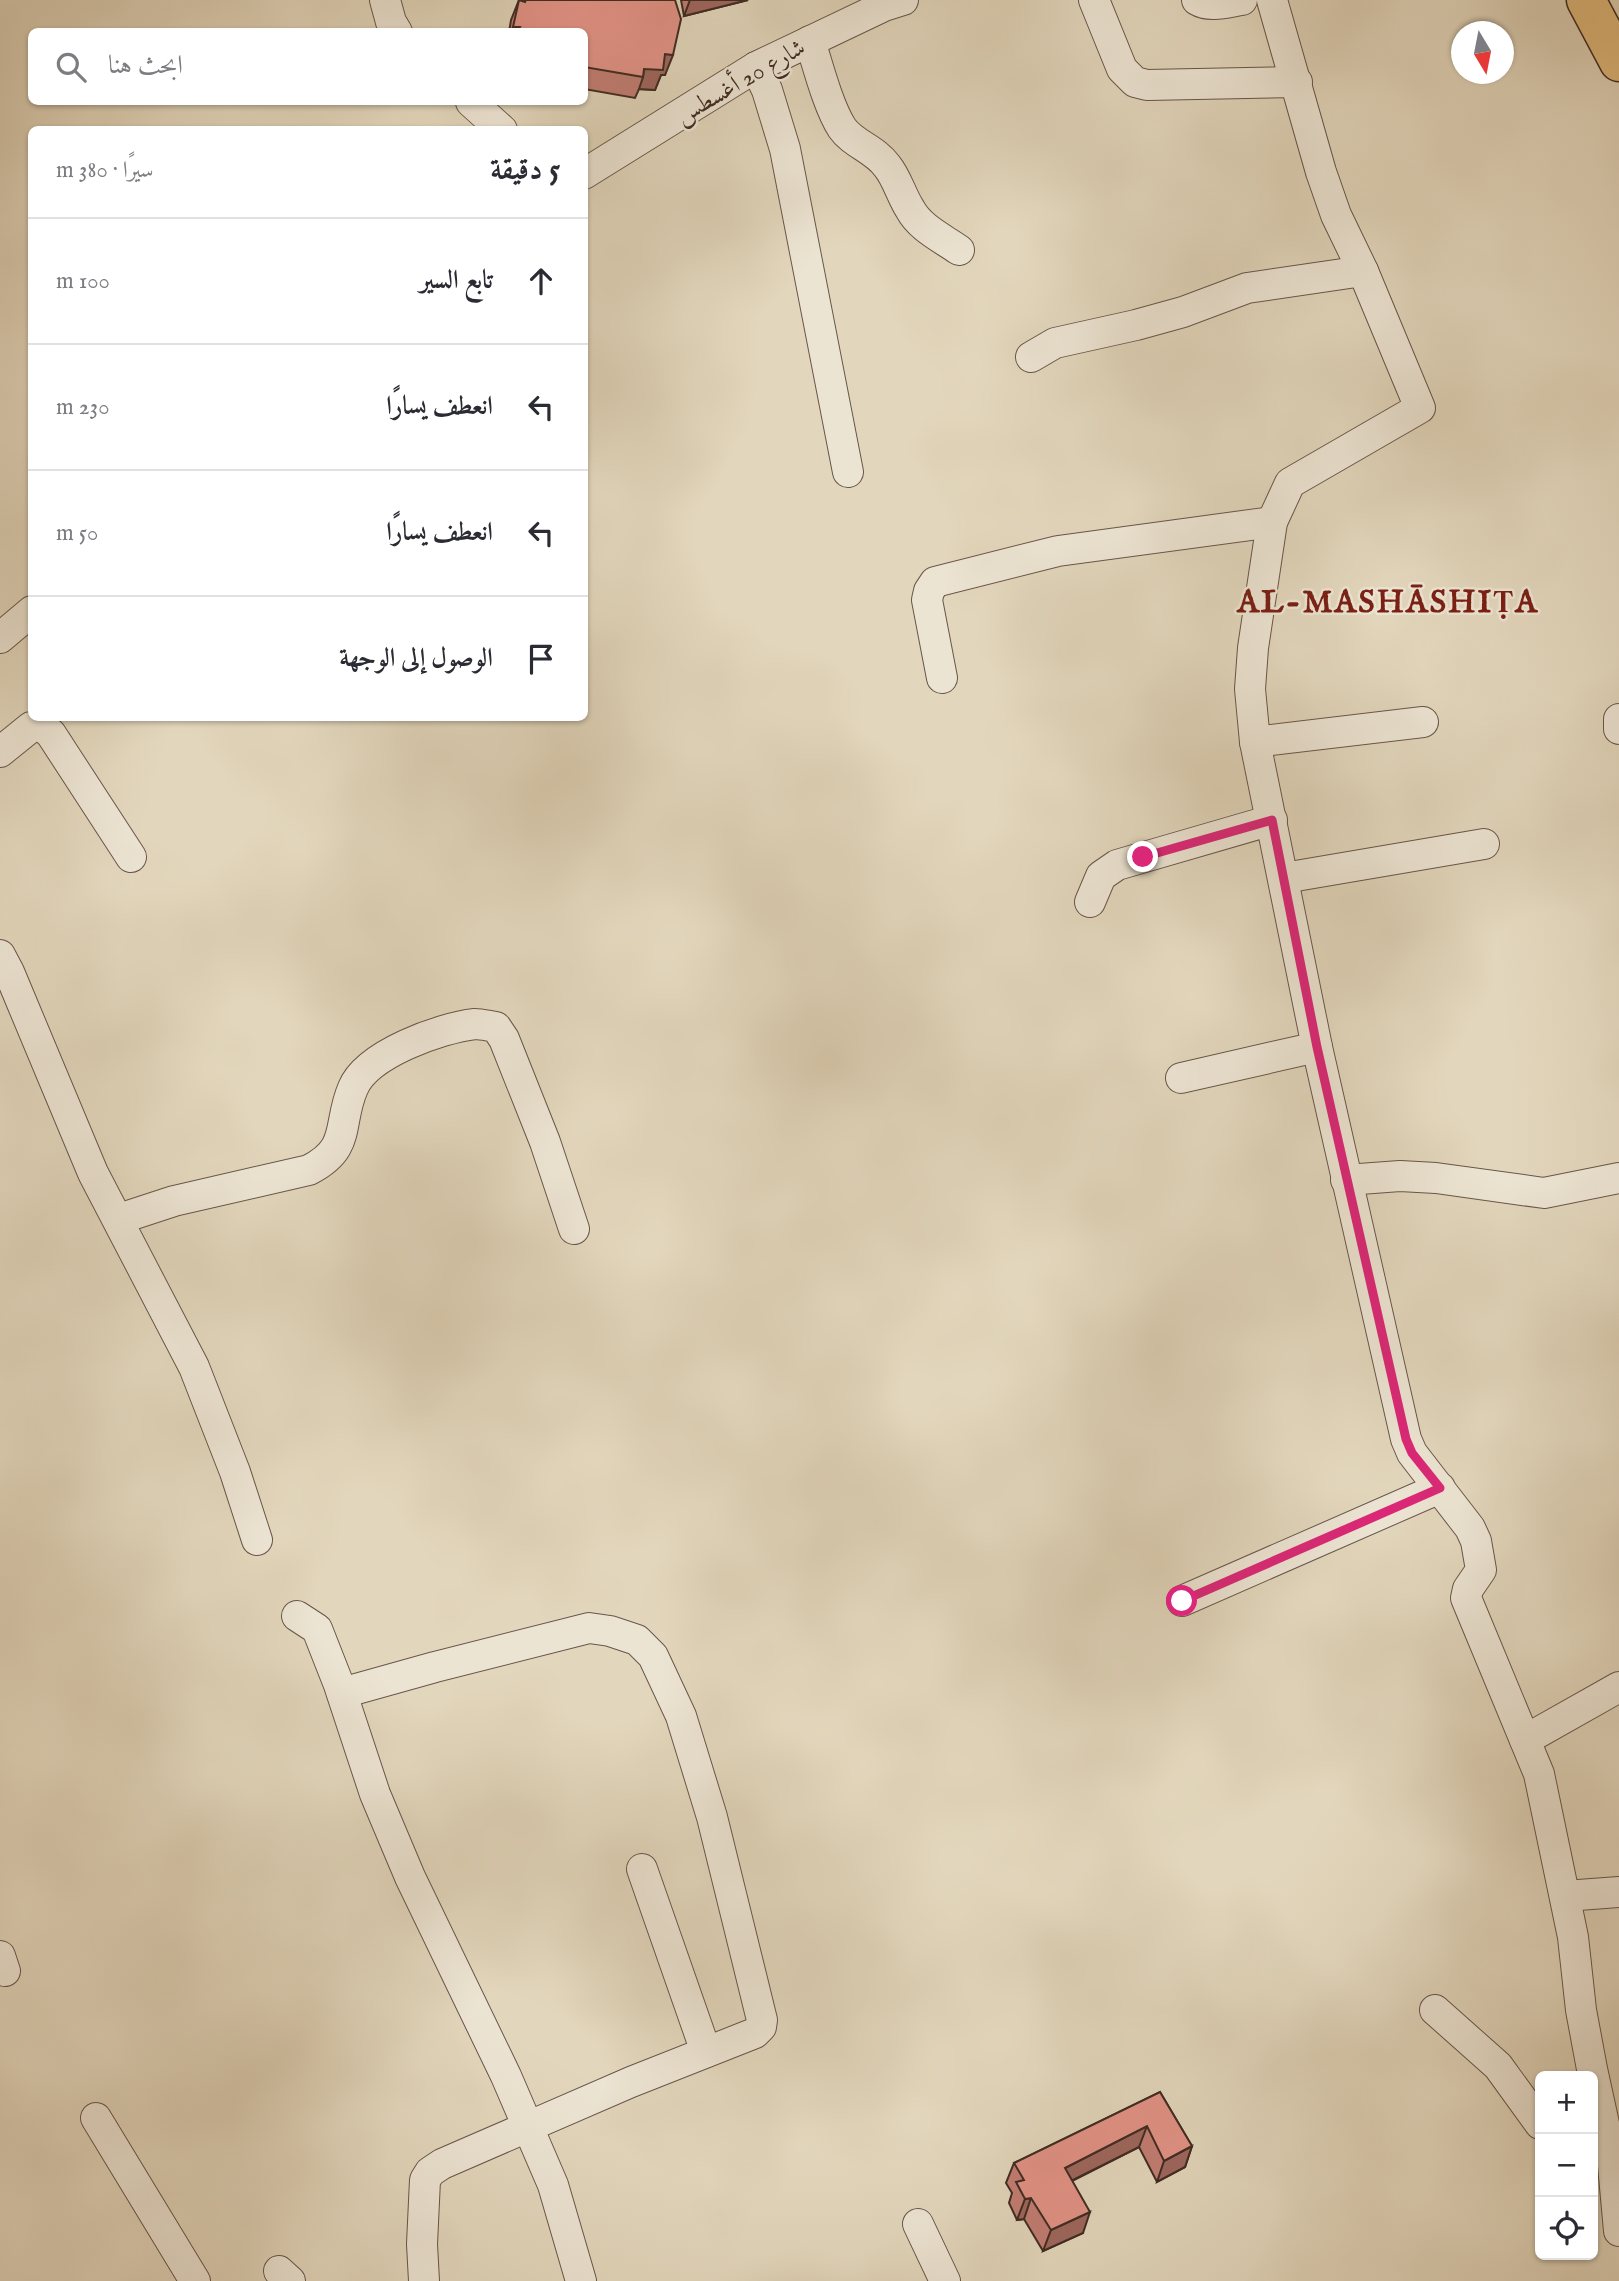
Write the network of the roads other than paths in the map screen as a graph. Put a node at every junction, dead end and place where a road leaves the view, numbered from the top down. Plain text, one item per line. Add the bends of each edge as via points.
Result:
1 (385, 0) edge
2 (903, 0) edge
3 (1094, 0) edge
4 (1197, 0) edge
5 (1242, 0) edge
6 (1272, 0) edge
7 (1586, 0) edge
8 (395, 28) edge
9 (810, 41) junction
10 (1619, 62) edge
11 (756, 67) junction
12 (1297, 82) junction
13 (474, 105) edge
14 (498, 126) edge
15 (588, 172) edge
16 (959, 250) dead end
17 (1363, 271) junction
18 (1031, 356) dead end
19 (848, 472) dead end
20 (1272, 522) junction
21 (28, 614) edge
22 (0, 638) edge
23 (942, 677) dead end
24 (1619, 719) edge
25 (1423, 722) dead end
26 (1619, 729) edge
27 (1255, 741) junction
28 (0, 752) edge
29 (1272, 820) junction
30 (1484, 844) dead end
31 (131, 857) dead end
32 (1284, 878) junction
33 (1090, 902) dead end
34 (0, 956) edge
35 (1317, 1047) junction
36 (1181, 1078) dead end
37 (1619, 1178) edge
38 (1346, 1180) junction
39 (119, 1219) junction
40 (574, 1229) dead end
41 (1440, 1488) junction
42 (257, 1540) dead end
43 (1182, 1601) dead end
44 (297, 1616) dead end
45 (1619, 1687) edge
46 (342, 1693) junction
47 (1525, 1740) junction
48 (642, 1869) dead end
49 (1619, 1892) edge
50 (1565, 1896) junction
51 (1435, 2010) dead end
52 (706, 2052) junction
53 (1535, 2117) edge
54 (96, 2118) dead end
55 (528, 2126) junction
56 (1603, 2163) edge
57 (918, 2224) dead end
58 (1619, 2231) edge
59 (195, 2281) edge
60 (424, 2281) edge
61 (581, 2281) edge
62 (945, 2281) edge

1 - 8 street
2 - 9 street, شارع 20 أغسطس
3 - 12 street via 1122,69 1135,82
4 - 5 street via 1210,5
6 - 12 street
7 - 10 main road
9 - 11 street, شارع 20 أغسطس
9 - 16 street via 841,127 888,166 923,226
11 - 15 street, شارع 20 أغسطس
11 - 19 street via 785,149
12 - 17 street via 1324,183
13 - 14 street
17 - 18 street via 1247,288 1160,319 1055,343
17 - 20 street via 1420,408 1290,483
20 - 23 street via 1058,551 935,582 927,600
20 - 27 street via 1253,648 1250,690
21 - 22 street
24 - 26 street
25 - 27 street
27 - 29 street
28 - 31 street via 31,727 41,726 51,734
29 - 32 street
29 - 33 street via 1118,865 1101,876
30 - 32 street
32 - 35 street
34 - 39 street via 93,1173
35 - 36 street
35 - 38 street
37 - 38 street via 1544,1194 1436,1178
38 - 41 street via 1406,1439
39 - 40 street via 322,1163 341,1138 353,1086 372,1065 422,1039 477,1024 496,1027 504,1039
39 - 42 street via 194,1367
41 - 43 street
41 - 47 street via 1476,1541 1481,1570 1466,1598
44 - 46 street via 317,1629
45 - 47 street
46 - 52 street via 589,1628 637,1640 653,1656 681,1716 712,1817 762,2021 755,2033
46 - 55 street via 374,1794
47 - 50 street via 1539,1774
48 - 52 street
49 - 50 street
50 - 56 street
51 - 53 street via 1498,2066
52 - 55 street
54 - 59 street
55 - 60 street via 430,2172 425,2180
55 - 61 street via 553,2185
56 - 58 street
57 - 62 street

